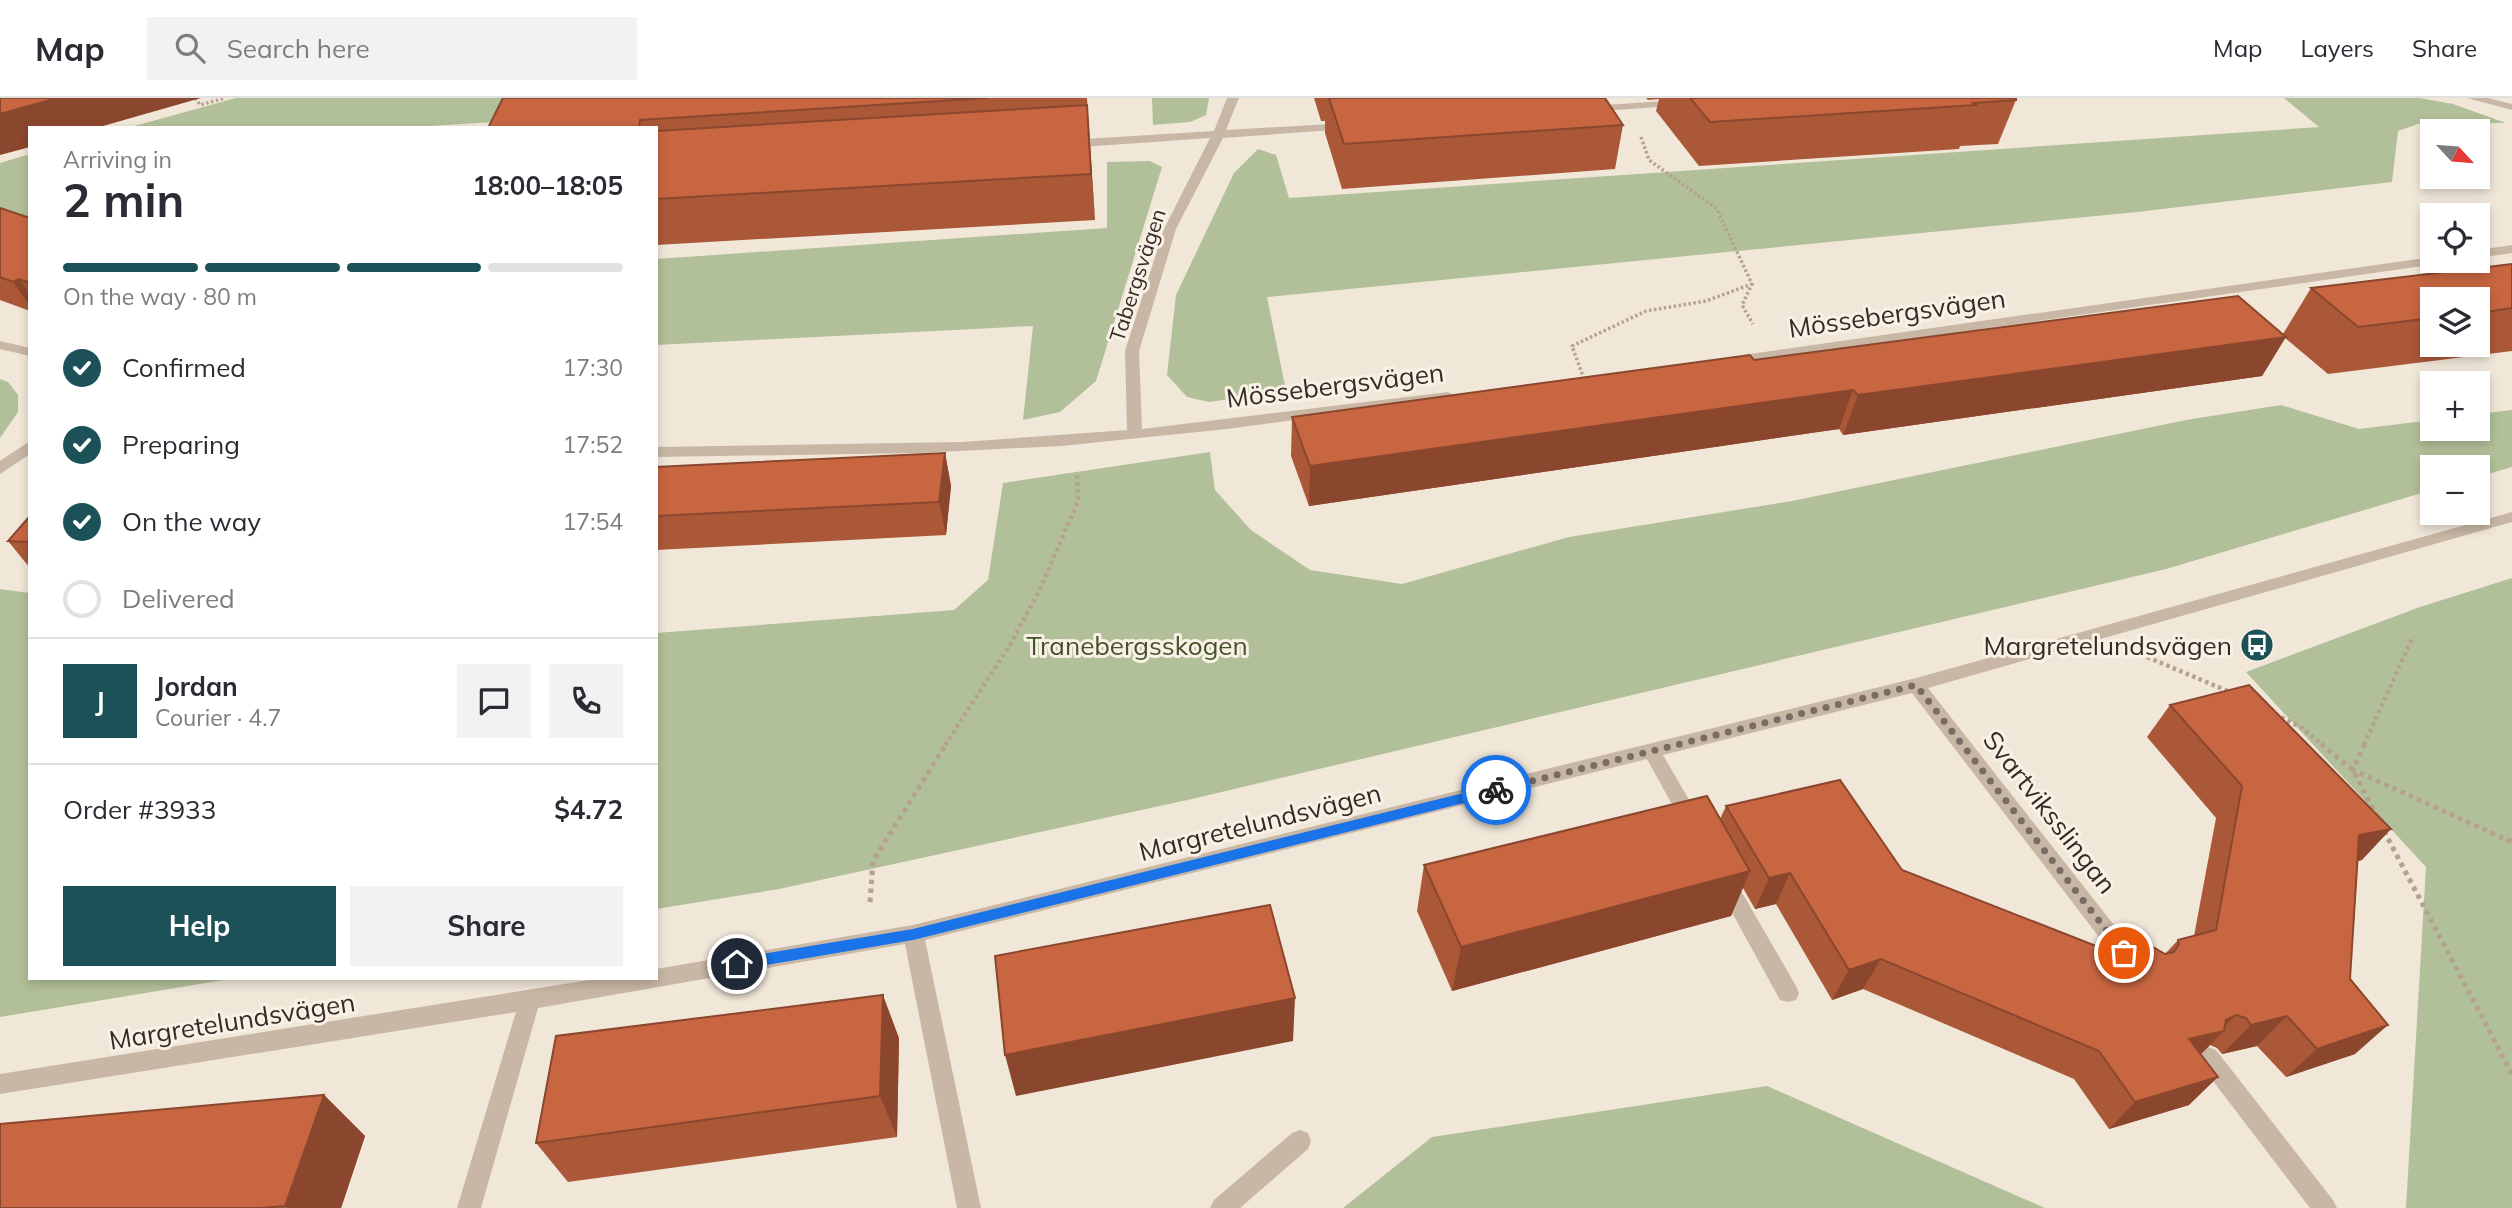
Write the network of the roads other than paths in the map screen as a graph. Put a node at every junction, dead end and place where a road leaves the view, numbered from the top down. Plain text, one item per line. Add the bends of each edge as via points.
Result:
1 (1233, 98) edge
2 (2473, 98) edge
3 (1699, 102) edge
4 (2512, 107) edge
5 (1575, 110) edge
6 (1356, 125) edge
7 (1218, 135) junction
8 (1054, 145) edge
9 (2512, 249) edge
10 (2490, 252) edge
11 (2420, 263) edge
12 (0, 345) edge
13 (28, 352) edge
14 (1719, 362) edge
15 (1461, 394) edge
16 (1135, 435) junction
17 (28, 448) edge
18 (658, 452) edge
19 (28, 461) edge
20 (7, 465) edge
21 (2512, 517) edge
22 (1916, 685) junction
23 (1651, 751) junction
24 (1699, 836) edge
25 (1713, 860) edge
26 (913, 934) junction
27 (2140, 973) edge
28 (658, 978) edge
29 (646, 980) edge
30 (1788, 993) dead end
31 (530, 1000) junction
32 (2208, 1057) edge
33 (0, 1084) edge
34 (1300, 1141) dead end
35 (469, 1208) edge
36 (969, 1208) edge
37 (1222, 1208) edge
38 (2325, 1208) edge

1 - 7 street, Tabergsvägen
2 - 4 street
3 - 5 street
6 - 7 street
7 - 8 street
7 - 16 street, Tabergsvägen via 1170,229 1132,351
9 - 10 street
11 - 14 street, Mössebergsvägen
12 - 13 street
15 - 16 street, Mössebergsvägen
16 - 18 street, Mössebergsvägen via 1002,445
17 - 20 street
19 - 20 street
21 - 22 street, Margretelundsvägen
22 - 23 street, Margretelundsvägen
22 - 27 street, Svartviksslingan
23 - 24 street
23 - 26 street, Margretelundsvägen
25 - 30 street
26 - 28 street, Margretelundsvägen
26 - 36 street
29 - 31 street, Margretelundsvägen
31 - 33 street, Margretelundsvägen
31 - 35 street
32 - 38 street
34 - 37 street

